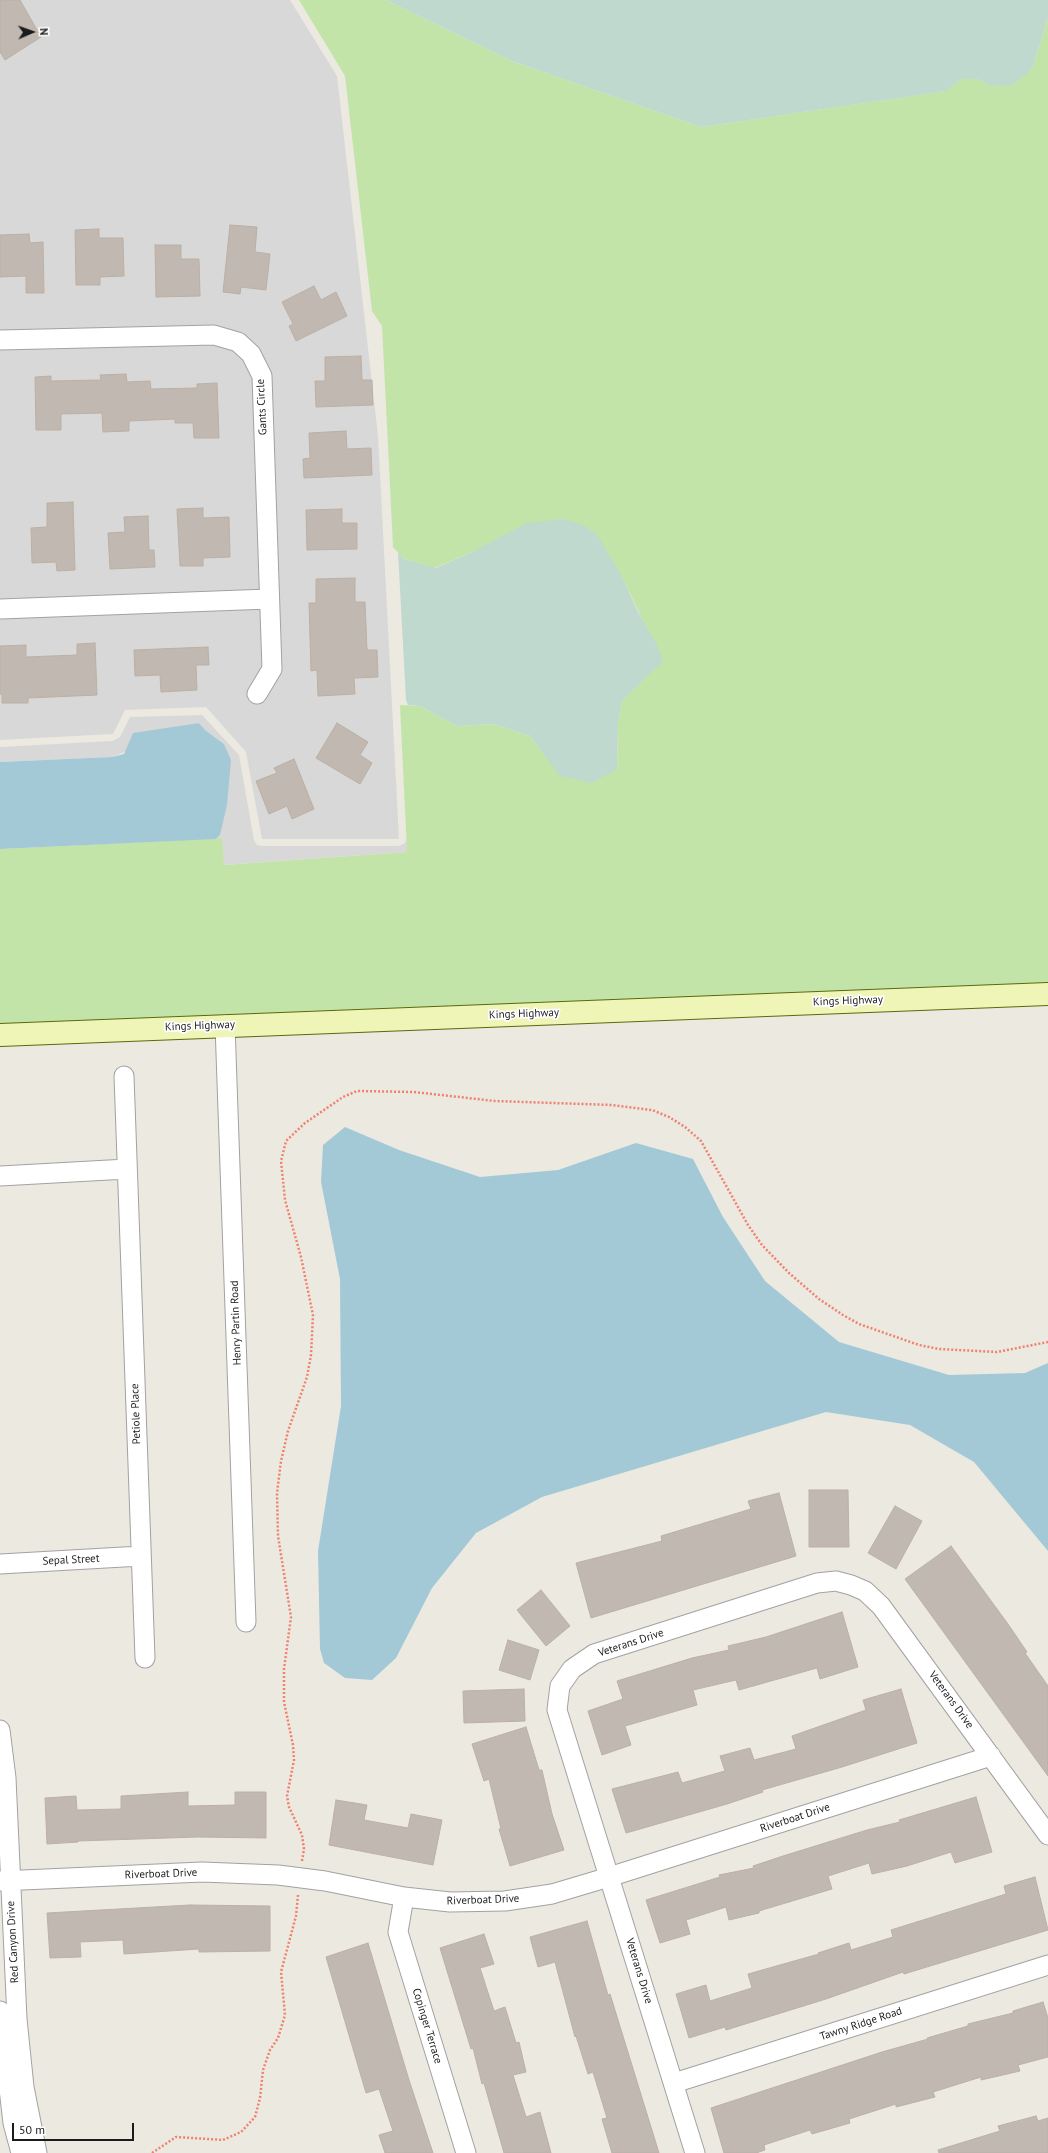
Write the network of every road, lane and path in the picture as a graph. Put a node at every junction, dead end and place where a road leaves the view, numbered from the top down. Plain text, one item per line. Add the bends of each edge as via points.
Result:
1 (0, 340) edge
2 (269, 599) junction
3 (0, 609) edge
4 (257, 694) dead end
5 (1048, 994) edge
6 (226, 1025) junction
7 (0, 1035) edge
8 (124, 1076) dead end
9 (127, 1169) junction
10 (0, 1176) edge
11 (1048, 1342) edge
12 (141, 1556) junction
13 (0, 1564) edge
14 (246, 1622) dead end
15 (145, 1658) dead end
16 (0, 1730) edge
17 (991, 1756) junction
18 (1048, 1835) edge
19 (609, 1877) junction
20 (300, 1878) junction
21 (5, 1881) edge
22 (404, 1897) junction
23 (1048, 1965) edge
24 (0, 2011) edge
25 (674, 2083) junction
26 (5, 2100) edge
27 (21, 2153) edge
28 (37, 2153) edge
29 (152, 2153) edge
30 (466, 2153) edge
31 (695, 2153) edge

1 - 2 street, Gants Circle via 214,336 238,342 251,354 262,376
2 - 3 street
2 - 4 street, Gants Circle via 272,669
5 - 6 street, Kings Highway
6 - 7 street, Kings Highway
6 - 14 street, Henry Partin Road
8 - 9 street, Petiole Place
9 - 10 street
9 - 12 street, Petiole Place
11 - 20 path via 998,1352 939,1349 919,1345 859,1324 842,1315 789,1273 762,1245 701,1141 680,1123 652,1110 414,1092 357,1091 343,1097 305,1122 286,1141 281,1160 285,1200 301,1256 313,1315 311,1354 307,1377 288,1431 277,1493 278,1536 291,1617 284,1669 284,1702 294,1760 287,1796 302,1835 304,1849
12 - 13 street, Sepal Street
12 - 15 street, Petiole Place
16 - 21 street, Red Canyon Drive via 6,1778
17 - 18 street, Veterans Drive
17 - 19 street, Riverboat Drive
17 - 19 street, Veterans Drive via 881,1606 865,1591 836,1581 809,1586 594,1654 572,1670 560,1686 557,1710
19 - 22 street, Riverboat Drive via 552,1894 505,1901 450,1902
19 - 25 street, Veterans Drive
20 - 21 street, Riverboat Drive via 278,1874 202,1872
20 - 22 street, Riverboat Drive
20 - 29 path via 296,1916 281,1972 285,2015 278,2038 262,2070 260,2098 255,2117 241,2132 223,2140 176,2137
21 - 28 street, Red Canyon Drive via 24,2087
22 - 30 street, Copinger Terrace via 398,1932
23 - 25 street, Tawny Ridge Road
24 - 26 street
25 - 31 street, Veterans Drive
26 - 27 street

